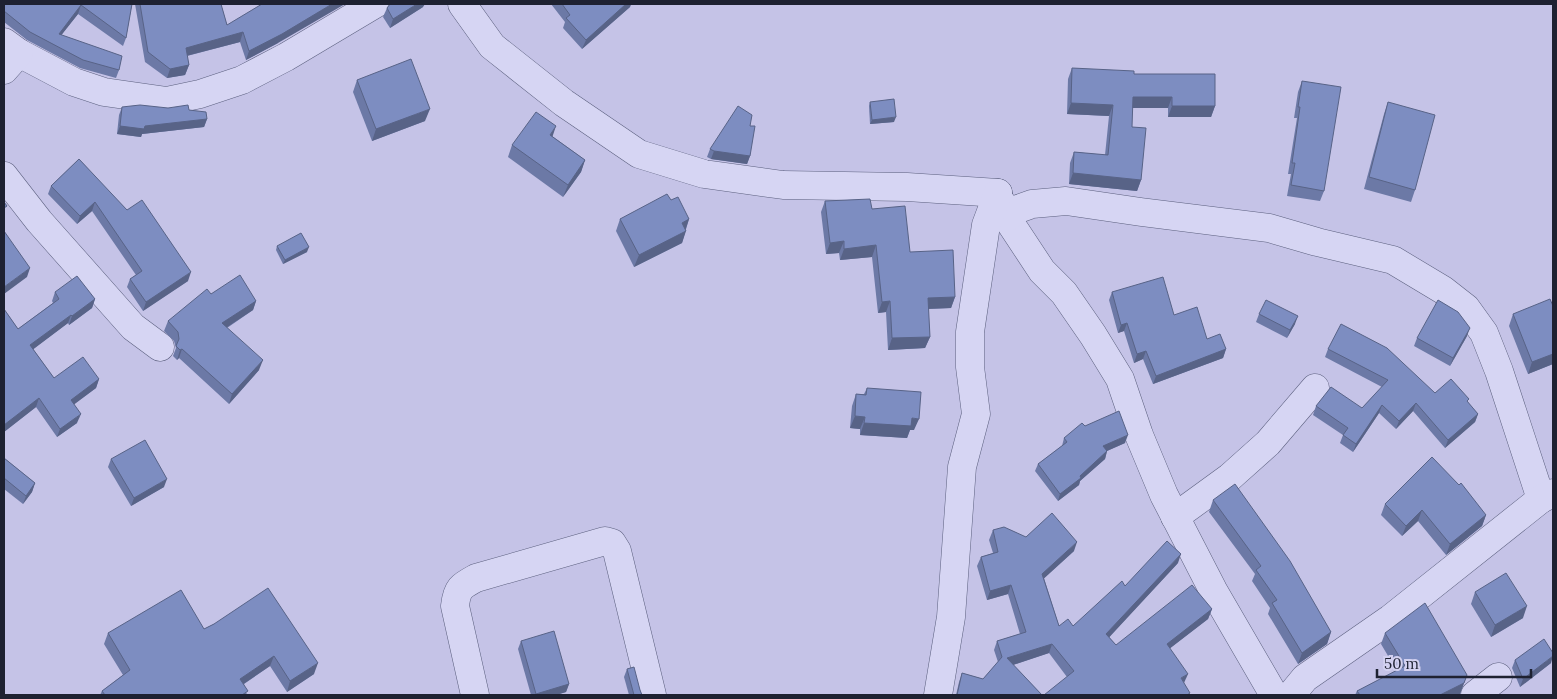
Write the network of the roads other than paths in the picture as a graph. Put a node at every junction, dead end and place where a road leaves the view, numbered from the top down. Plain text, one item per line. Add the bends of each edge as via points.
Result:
1 (375, 4) edge
2 (462, 4) edge
3 (9, 55) edge
4 (4, 176) edge
5 (1002, 206) junction
6 (160, 347) dead end
7 (1314, 388) dead end
8 (1547, 496) edge
9 (1175, 517) junction
10 (1498, 677) dead end
11 (475, 695) edge
12 (652, 695) edge
13 (938, 695) edge
14 (1274, 695) edge
15 (1291, 695) edge
16 (1475, 695) edge

1 - 3 street via 242,80 167,101 104,92
2 - 5 street via 492,46 564,103 639,154 704,174 783,185 907,187
4 - 6 street via 39,222 133,327
5 - 8 street via 1018,209 1032,204 1066,201 1269,228 1393,260 1466,308 1484,333
5 - 9 street via 1042,272 1064,293 1120,379 1139,435
5 - 13 street via 986,225 970,332 970,367 976,414 962,467 951,617
7 - 9 street via 1268,443 1230,477
8 - 15 street via 1390,619 1305,678
9 - 14 street
10 - 16 street
11 - 12 street via 455,606 456,593 476,578 604,541 612,542 617,551

